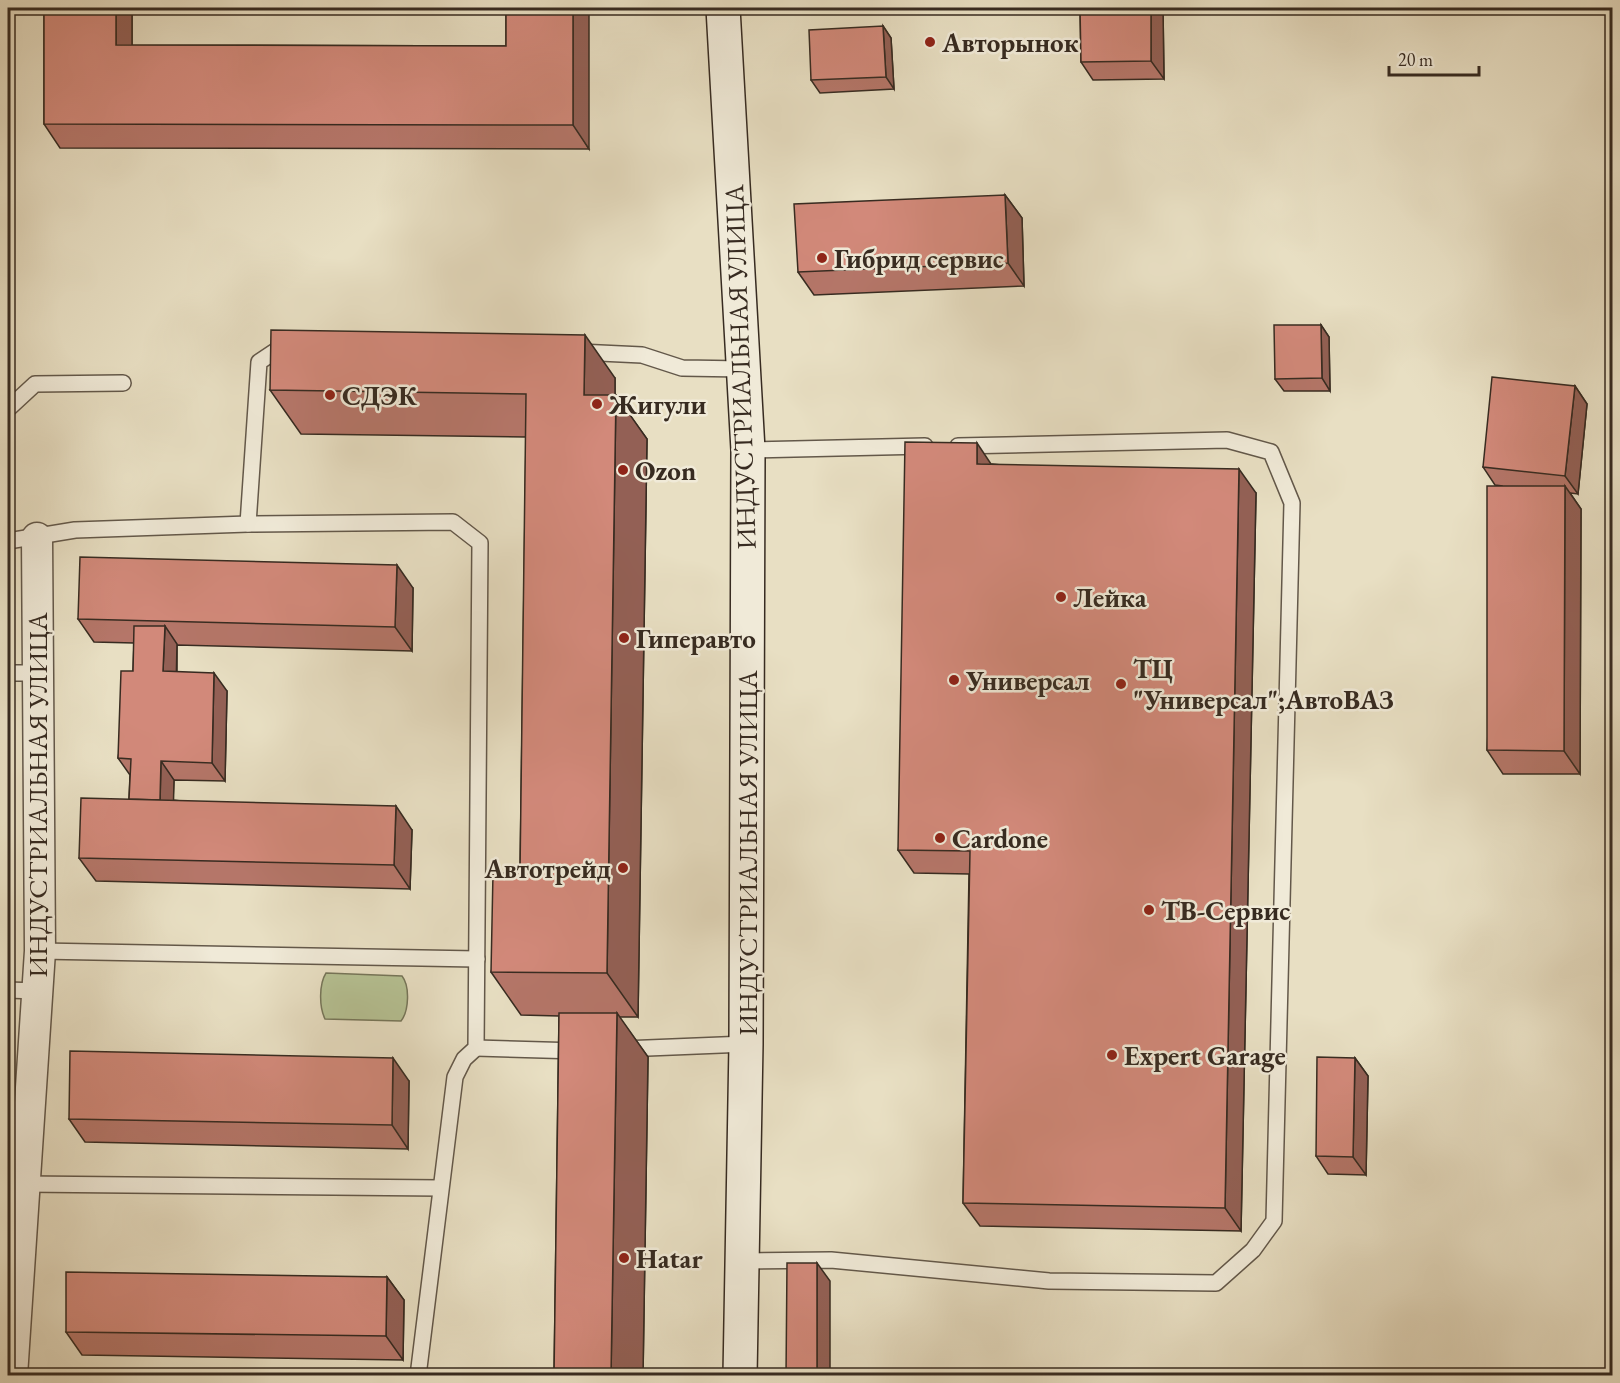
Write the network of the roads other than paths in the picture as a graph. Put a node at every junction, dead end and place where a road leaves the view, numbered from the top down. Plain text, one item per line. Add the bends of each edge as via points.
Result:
1 (723, 8) edge
2 (301, 342) edge
3 (560, 351) edge
4 (744, 369) junction
5 (123, 383) dead end
6 (8, 409) edge
7 (748, 450) junction
8 (249, 524) junction
9 (37, 538) junction
10 (8, 541) edge
11 (39, 672) junction
12 (8, 673) edge
13 (39, 951) junction
14 (477, 959) junction
15 (22, 991) edge
16 (746, 1044) junction
17 (476, 1048) junction
18 (611, 1049) edge
19 (581, 1054) edge
20 (24, 1184) junction
21 (440, 1188) junction
22 (742, 1261) junction
23 (12, 1376) edge
24 (418, 1376) edge
25 (740, 1376) edge

1 - 4 main road, ИНДУСТРИАЛЬНАЯ УЛИЦА
2 - 8 lane via 289,341 260,362
3 - 4 lane via 642,355 682,368
4 - 7 main road, ИНДУСТРИАЛЬНАЯ УЛИЦА
5 - 6 lane via 35,384
7 - 16 main road, ИНДУСТРИАЛЬНАЯ УЛИЦА
7 - 22 lane via 1227,440 1271,452 1292,503 1274,1221 1253,1250 1216,1283 1048,1281 831,1260
8 - 9 lane via 75,530
8 - 14 lane via 453,522 480,543
9 - 10 lane
9 - 11 street, ИНДУСТРИАЛЬНАЯ УЛИЦА
11 - 12 lane
11 - 13 street, ИНДУСТРИАЛЬНАЯ УЛИЦА
13 - 14 lane
13 - 15 street, ИНДУСТРИАЛЬНАЯ УЛИЦА
14 - 17 lane
15 - 20 street, ИНДУСТРИАЛЬНАЯ УЛИЦА
16 - 18 lane
16 - 22 main road, ИНДУСТРИАЛЬНАЯ УЛИЦА
17 - 19 lane
17 - 21 lane via 464,1059 455,1077
20 - 21 lane
20 - 23 street, ИНДУСТРИАЛЬНАЯ УЛИЦА
21 - 24 lane
22 - 25 main road, ИНДУСТРИАЛЬНАЯ УЛИЦА

